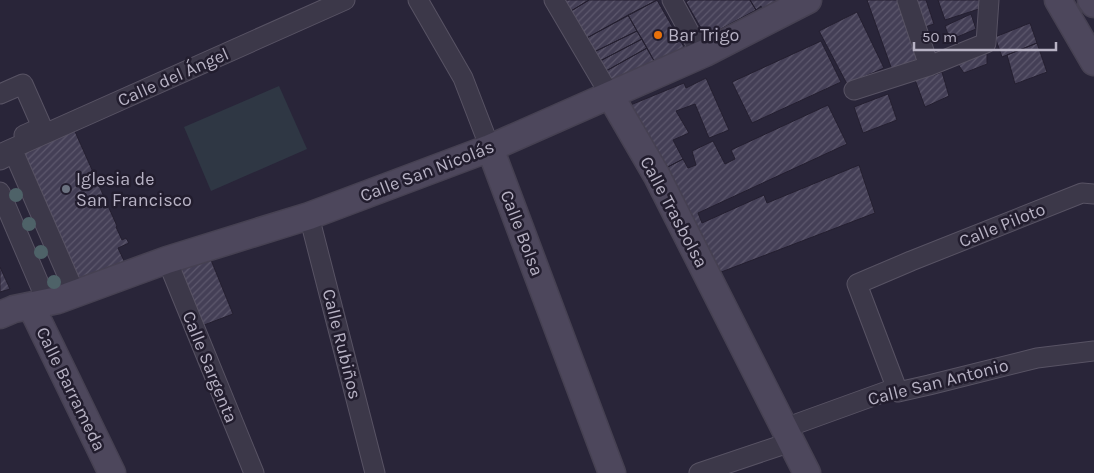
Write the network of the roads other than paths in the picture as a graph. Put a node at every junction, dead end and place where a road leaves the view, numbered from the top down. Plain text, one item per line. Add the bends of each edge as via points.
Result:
1 (345, 0) edge
2 (418, 0) edge
3 (554, 0) edge
4 (672, 0) edge
5 (808, 0) edge
6 (907, 0) edge
7 (989, 0) edge
8 (1058, 0) edge
9 (1092, 0) edge
10 (1094, 4) edge
11 (705, 53) junction
12 (1094, 62) edge
13 (929, 66) junction
14 (854, 90) dead end
15 (0, 94) edge
16 (610, 95) junction
17 (0, 146) edge
18 (490, 148) junction
19 (0, 154) edge
20 (0, 160) edge
21 (0, 192) edge
22 (1094, 194) edge
23 (309, 216) junction
24 (0, 218) edge
25 (167, 260) junction
26 (30, 306) junction
27 (0, 315) edge
28 (1094, 351) edge
29 (898, 392) junction
30 (788, 435) junction
31 (112, 473) edge
32 (254, 473) edge
33 (376, 473) edge
34 (612, 473) edge
35 (699, 473) edge
36 (807, 473) edge

1 - 19 street, Calle del Ángel
2 - 18 street, Calle Bolsa via 463,78
3 - 16 street, Calle Trasbolsa
4 - 11 street via 697,46
5 - 11 street, Calle San Nicolás
6 - 13 street
7 - 13 street via 986,43
8 - 12 street
9 - 10 street
11 - 16 street, Calle San Nicolás
13 - 14 street
15 - 17 street via 23,84 42,127
16 - 18 street, Calle San Nicolás
16 - 30 street, Calle Trasbolsa via 656,176
18 - 23 street, Calle San Nicolás
18 - 34 street, Calle Bolsa
20 - 21 street via 14,153 72,286 54,294 41,288
22 - 29 street, Calle Piloto via 1082,193 857,284
23 - 25 street, Calle San Nicolás
23 - 33 street, Calle Rubiños
24 - 26 street via 29,287
25 - 26 street, Calle San Nicolás via 58,300
25 - 32 street, Calle Sargenta
26 - 27 street, Calle San Nicolás
26 - 31 street, Calle Barrameda
28 - 29 street, Calle San Antonio via 1037,358
29 - 30 street, Calle San Antonio via 890,390
30 - 35 street, Calle San Antonio
30 - 36 street, Calle Trasbolsa

